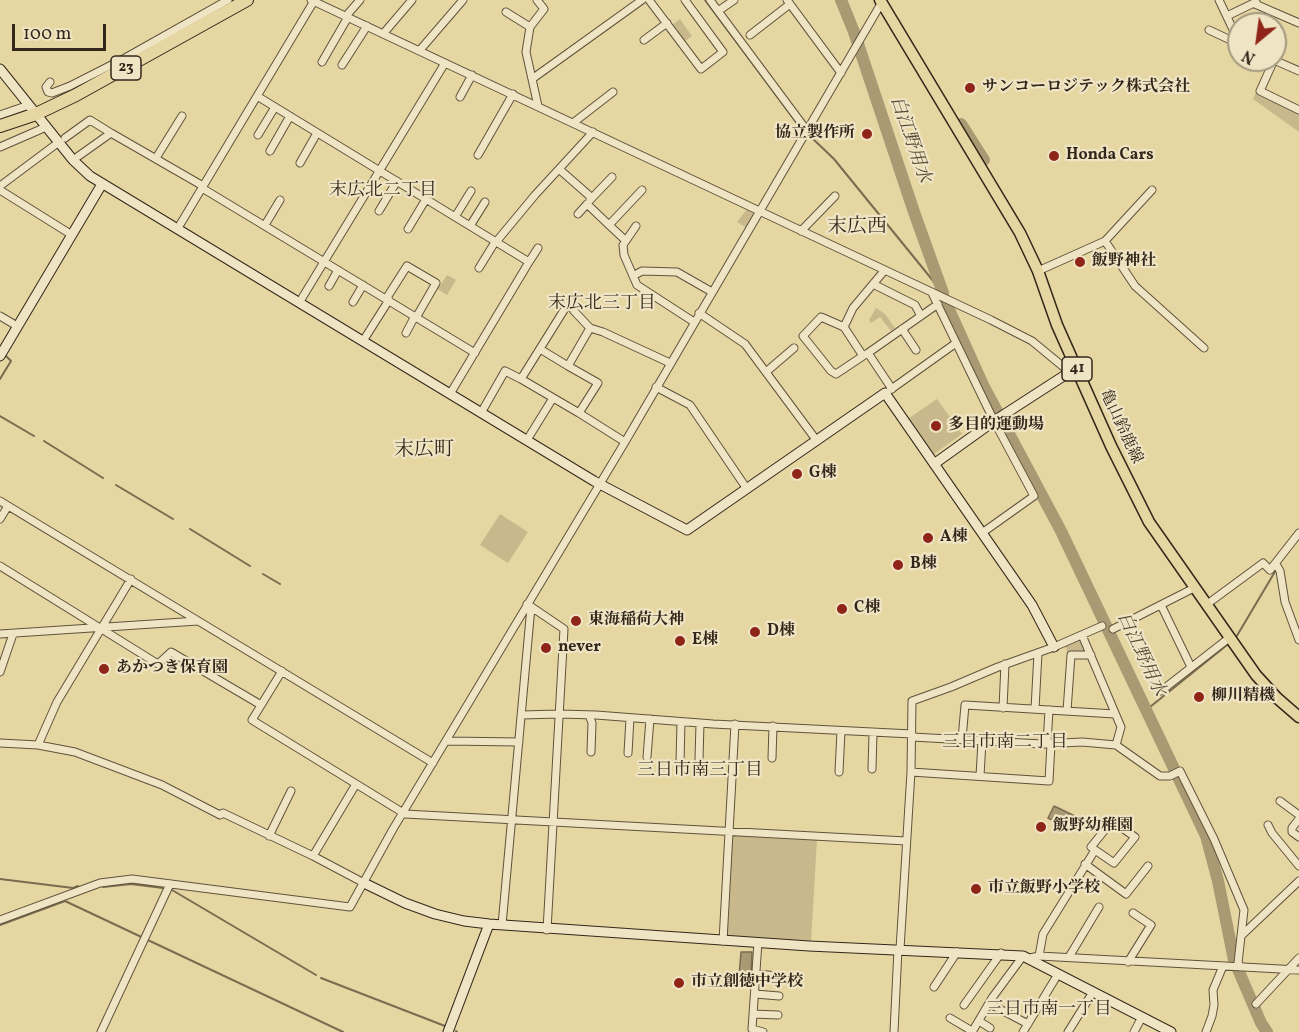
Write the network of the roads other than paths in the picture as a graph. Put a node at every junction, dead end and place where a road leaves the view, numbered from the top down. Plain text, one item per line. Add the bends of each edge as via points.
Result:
1 (228, 0) edge
2 (248, 0) edge
3 (360, 0) edge
4 (412, 0) edge
5 (464, 0) edge
6 (537, 0) edge
7 (642, 0) edge
8 (649, 0) edge
9 (685, 0) edge
10 (710, 0) edge
11 (734, 0) edge
12 (1219, 0) edge
13 (312, 1) edge
14 (882, 1) edge
15 (789, 2) edge
16 (1256, 2) edge
17 (718, 11) junction
18 (506, 12) dead end
19 (1235, 12) edge
20 (1227, 16) edge
21 (347, 17) junction
22 (667, 23) junction
23 (1299, 23) edge
24 (367, 26) junction
25 (530, 27) junction
26 (1209, 30) dead end
27 (383, 34) junction
28 (750, 35) dead end
29 (1227, 38) edge
30 (644, 40) dead end
31 (420, 50) junction
32 (322, 62) dead end
33 (445, 63) junction
34 (342, 66) dead end
35 (0, 69) edge
36 (1269, 72) edge
37 (841, 73) junction
38 (472, 75) junction
39 (532, 79) junction
40 (50, 82) dead end
41 (613, 92) dead end
42 (513, 94) junction
43 (257, 96) junction
44 (460, 97) dead end
45 (538, 106) junction
46 (275, 107) junction
47 (32, 109) junction
48 (1299, 110) edge
49 (0, 115) edge
50 (182, 116) dead end
51 (290, 116) junction
52 (573, 123) junction
53 (0, 126) edge
54 (46, 127) junction
55 (592, 132) junction
56 (808, 132) junction
57 (111, 133) junction
58 (317, 133) junction
59 (258, 135) dead end
60 (62, 140) junction
61 (0, 147) edge
62 (270, 151) dead end
63 (478, 155) dead end
64 (156, 158) junction
65 (73, 160) junction
66 (300, 163) dead end
67 (559, 169) junction
68 (379, 170) junction
69 (612, 177) dead end
70 (397, 181) junction
71 (102, 184) junction
72 (203, 187) junction
73 (0, 190) edge
74 (642, 190) dead end
75 (1152, 190) dead end
76 (471, 191) dead end
77 (835, 196) dead end
78 (426, 199) junction
79 (280, 200) dead end
80 (589, 201) junction
81 (485, 202) dead end
82 (379, 211) dead end
83 (760, 212) junction
84 (578, 214) dead end
85 (455, 217) junction
86 (265, 225) junction
87 (609, 225) junction
88 (470, 226) junction
89 (636, 226) dead end
90 (177, 228) junction
91 (408, 229) dead end
92 (801, 231) junction
93 (72, 235) junction
94 (625, 240) junction
95 (1105, 241) junction
96 (496, 242) junction
97 (538, 248) dead end
98 (323, 261) junction
99 (529, 262) junction
100 (479, 268) dead end
101 (338, 270) junction
102 (884, 271) junction
103 (1038, 271) junction
104 (633, 276) junction
105 (873, 284) junction
106 (363, 285) junction
107 (329, 286) dead end
108 (712, 292) junction
109 (932, 293) junction
110 (387, 300) junction
111 (353, 302) dead end
112 (299, 303) junction
113 (938, 304) junction
114 (699, 313) junction
115 (0, 316) edge
116 (416, 316) junction
117 (921, 316) junction
118 (694, 322) junction
119 (17, 326) junction
120 (844, 327) junction
121 (590, 328) junction
122 (902, 329) junction
123 (406, 333) dead end
124 (363, 341) junction
125 (956, 343) junction
126 (794, 348) dead end
127 (1204, 348) dead end
128 (540, 349) junction
129 (916, 350) dead end
130 (475, 352) junction
131 (865, 354) junction
132 (0, 356) edge
133 (670, 363) junction
134 (568, 366) junction
135 (1076, 368) junction
136 (765, 372) junction
137 (521, 379) junction
138 (656, 387) junction
139 (889, 391) junction
140 (450, 394) junction
141 (553, 398) junction
142 (481, 412) junction
143 (579, 414) junction
144 (998, 419) junction
145 (527, 440) junction
146 (817, 441) junction
147 (625, 442) junction
148 (934, 464) junction
149 (600, 484) junction
150 (747, 489) junction
151 (0, 501) edge
152 (8, 506) junction
153 (0, 519) edge
154 (981, 533) junction
155 (1299, 533) edge
156 (1276, 564) junction
157 (0, 566) edge
158 (130, 579) junction
159 (1194, 588) junction
160 (529, 605) junction
161 (1161, 605) junction
162 (1206, 605) junction
163 (200, 621) junction
164 (1128, 621) junction
165 (1102, 626) dead end
166 (101, 628) junction
167 (1113, 629) dead end
168 (0, 634) edge
169 (13, 634) junction
170 (1082, 635) junction
171 (1229, 638) junction
172 (1299, 640) edge
173 (1054, 647) junction
174 (1038, 653) junction
175 (1091, 655) junction
176 (1005, 664) junction
177 (1191, 667) junction
178 (282, 671) junction
179 (0, 672) edge
180 (261, 705) junction
181 (1003, 708) junction
182 (1035, 709) junction
183 (1049, 710) junction
184 (1067, 711) junction
185 (559, 714) junction
186 (1115, 714) junction
187 (521, 715) junction
188 (589, 715) junction
189 (1299, 717) edge
190 (630, 718) junction
191 (650, 719) junction
192 (681, 722) junction
193 (700, 723) junction
194 (735, 724) junction
195 (773, 726) junction
196 (841, 731) junction
197 (873, 733) junction
198 (912, 736) junction
199 (962, 739) junction
200 (446, 741) junction
201 (982, 741) junction
202 (519, 742) junction
203 (0, 743) edge
204 (1049, 744) junction
205 (38, 745) junction
206 (1116, 745) junction
207 (591, 752) dead end
208 (628, 753) dead end
209 (647, 757) dead end
210 (772, 758) dead end
211 (699, 759) dead end
212 (680, 762) dead end
213 (432, 763) junction
214 (872, 769) dead end
215 (839, 772) dead end
216 (911, 772) junction
217 (980, 776) junction
218 (356, 784) junction
219 (291, 791) dead end
220 (1280, 801) dead end
221 (403, 813) junction
222 (1299, 817) edge
223 (512, 818) junction
224 (552, 821) junction
225 (1268, 825) dead end
226 (728, 832) junction
227 (269, 836) junction
228 (1299, 837) edge
229 (906, 841) junction
230 (1095, 850) junction
231 (313, 856) junction
232 (1085, 864) junction
233 (1148, 866) dead end
234 (1299, 866) edge
235 (1299, 881) edge
236 (364, 883) junction
237 (170, 884) junction
238 (1100, 908) dead end
239 (1133, 914) dead end
240 (0, 920) edge
241 (489, 924) junction
242 (502, 925) junction
243 (547, 930) junction
244 (1241, 936) junction
245 (723, 941) junction
246 (758, 942) junction
247 (899, 949) junction
248 (957, 952) junction
249 (1001, 953) junction
250 (1031, 956) junction
251 (1069, 957) junction
252 (1299, 958) edge
253 (1128, 962) junction
254 (1223, 966) junction
255 (1239, 967) junction
256 (1288, 970) junction
257 (1299, 970) edge
258 (756, 974) junction
259 (1058, 974) junction
260 (778, 976) dead end
261 (934, 987) dead end
262 (1093, 992) junction
263 (754, 994) junction
264 (779, 996) dead end
265 (990, 1004) junction
266 (1256, 1004) dead end
267 (964, 1005) dead end
268 (753, 1014) junction
269 (778, 1015) dead end
270 (1142, 1017) junction
271 (950, 1018) dead end
272 (979, 1021) junction
273 (1028, 1023) junction
274 (990, 1028) dead end
275 (972, 1031) edge
276 (101, 1032) edge
277 (448, 1032) edge
278 (763, 1032) edge
279 (894, 1032) edge
280 (1023, 1032) edge
281 (1068, 1032) edge
282 (1134, 1032) edge
283 (1171, 1032) edge
284 (1206, 1032) edge

1 - 40 street via 63,90 48,92
2 - 47 highway, 23 via 116,74
3 - 21 street
4 - 27 street
5 - 31 street
6 - 25 street via 544,9
7 - 39 street
8 - 22 street
9 - 22 street via 723,52 701,69
10 - 17 street
11 - 17 street
12 - 20 street
13 - 21 street
13 - 43 street
14 - 37 street
14 - 103 main road, 亀山鈴鹿線 / 41 via 994,188
15 - 28 street
15 - 37 street
16 - 19 street
16 - 23 street
17 - 56 street
18 - 25 street
21 - 24 street
21 - 32 street
22 - 30 street
24 - 27 street
24 - 34 street
25 - 39 street via 526,52
26 - 29 street
27 - 31 street
31 - 33 street
33 - 38 street
33 - 68 street
35 - 47 street
36 - 48 street via 1260,91
37 - 56 street
38 - 42 street
38 - 44 street
39 - 45 street
41 - 52 street
42 - 45 street
42 - 63 street
43 - 46 street
43 - 72 street
45 - 52 street
46 - 51 street
46 - 59 street
47 - 49 street
47 - 53 highway, 23
47 - 54 street
50 - 64 street
51 - 58 street
51 - 62 street
52 - 55 street
54 - 60 street
54 - 61 street
55 - 67 street
55 - 83 street
56 - 83 street
57 - 60 street via 90,120
57 - 64 street
57 - 65 street
58 - 66 street
58 - 68 street
60 - 65 street
60 - 73 street
64 - 72 street
65 - 71 street
67 - 80 street
67 - 96 street
68 - 70 street
68 - 98 street
69 - 80 street
70 - 78 street
70 - 82 street
71 - 90 street
71 - 93 street
72 - 86 street
72 - 90 street
73 - 93 street
74 - 87 street
75 - 95 street
76 - 85 street
77 - 92 street
78 - 85 street
78 - 91 street
79 - 86 street
80 - 84 street
80 - 87 street
81 - 88 street
83 - 92 street
83 - 108 street
85 - 88 street
86 - 98 street
87 - 94 street
88 - 96 street
89 - 94 street
90 - 112 street
92 - 102 street
93 - 119 street
94 - 104 street via 624,255
95 - 103 street
95 - 127 street via 1135,286
96 - 99 street
96 - 100 street
97 - 99 street
98 - 101 street
98 - 112 street
99 - 130 street
101 - 106 street
101 - 107 street
102 - 105 street
102 - 109 street
103 - 135 main road, 亀山鈴鹿線 / 41
104 - 108 street via 642,271 677,272
104 - 118 street via 637,285
105 - 117 street via 915,305
105 - 120 street via 853,308
106 - 110 street
106 - 111 street
108 - 114 street
109 - 113 street
109 - 135 street via 1032,341 1066,369
110 - 116 street
110 - 116 street via 407,266 436,283
110 - 124 street
112 - 124 street
113 - 117 street
113 - 125 street
114 - 118 street
114 - 136 street via 745,344
115 - 119 street
116 - 123 street
116 - 130 street
117 - 122 street
118 - 133 street
119 - 132 street
120 - 131 street
120 - 131 street via 821,317 803,336 836,374
121 - 128 street via 569,302
121 - 133 street
121 - 134 street
122 - 129 street
122 - 131 street
124 - 140 street
125 - 139 street
125 - 144 street
126 - 136 street
128 - 134 street
128 - 137 street
130 - 140 street
131 - 139 street
133 - 138 street
134 - 143 street via 598,383
135 - 144 street
135 - 159 main road, 亀山鈴鹿線 / 41 via 1149,522
136 - 146 street
137 - 141 street
137 - 142 street via 505,371
138 - 147 street
138 - 150 street via 690,405
139 - 146 street
139 - 148 street
140 - 142 street
141 - 143 street
141 - 145 street
142 - 145 street
143 - 147 street
144 - 148 street
144 - 154 street via 1034,496
145 - 149 street
146 - 150 street
147 - 149 street
148 - 154 street
149 - 150 street via 687,530
149 - 160 street
151 - 152 street
152 - 153 street
152 - 158 street
154 - 173 street via 1032,604
155 - 156 street
156 - 162 street via 1270,570 1263,563
156 - 172 street
157 - 166 street
158 - 163 street
158 - 166 street
159 - 161 street
159 - 162 main road, 亀山鈴鹿線 / 41
160 - 185 street via 564,629
160 - 187 street
160 - 200 street
161 - 164 street
161 - 177 street
162 - 171 main road, 亀山鈴鹿線 / 41
163 - 166 street
163 - 178 street
164 - 167 street
164 - 177 street via 1161,691
165 - 170 street
166 - 169 street
166 - 180 street via 158,664 171,652
166 - 205 street via 57,702
168 - 169 street
169 - 179 street
170 - 173 street
170 - 175 street
171 - 177 street
171 - 189 main road, 亀山鈴鹿線 / 41 via 1276,698
173 - 174 street
174 - 176 street
174 - 182 street
175 - 184 street via 1071,655
175 - 186 street
176 - 181 street
176 - 198 street via 912,701
178 - 180 street
178 - 213 street
180 - 218 street via 252,720
181 - 182 street
181 - 199 street via 965,705
182 - 183 street
183 - 184 street
183 - 204 street
184 - 186 street
185 - 187 street
185 - 188 street
185 - 224 street
186 - 206 street via 1121,727
187 - 202 street
188 - 190 street
188 - 207 street
190 - 191 street
190 - 208 street
191 - 192 street
191 - 209 street
192 - 193 street
192 - 212 street
193 - 194 street
193 - 211 street
194 - 195 street
194 - 226 street
195 - 196 street
195 - 210 street
196 - 197 street
196 - 215 street
197 - 198 street
197 - 214 street
198 - 199 street
198 - 216 street
199 - 201 street
200 - 202 street
200 - 213 street
201 - 204 street
201 - 217 street
202 - 223 street
203 - 205 street
204 - 206 street
204 - 217 street via 1049,781
205 - 227 street via 75,752 162,785
206 - 244 street via 1160,776 1180,771 1244,910
213 - 221 street
216 - 217 street
216 - 229 street
218 - 221 street
218 - 231 street
219 - 227 street
220 - 222 street
221 - 223 street
221 - 236 street
222 - 228 street via 1292,832
223 - 224 street
223 - 242 street
224 - 226 street
224 - 243 street
225 - 234 street
226 - 229 street
226 - 245 street
227 - 231 street
229 - 247 street
230 - 230 street via 1114,863 1135,837 1112,821 1091,847
230 - 232 street
231 - 236 street
232 - 233 street via 1126,894
232 - 250 street
235 - 244 street
236 - 237 street via 350,908
236 - 241 street via 427,912
237 - 240 street via 132,879 100,883
237 - 276 street
238 - 251 street
239 - 253 street via 1152,925
241 - 242 street
241 - 277 street
242 - 243 street
243 - 245 street
244 - 255 street
245 - 246 street
246 - 247 street
246 - 258 street
247 - 248 street
247 - 279 street
248 - 249 street
248 - 261 street
249 - 250 street
249 - 267 street
250 - 251 street
250 - 259 street
250 - 265 street
251 - 253 street
252 - 256 street
253 - 254 street
254 - 255 street
254 - 284 street via 1213,990 1214,1005
255 - 256 street
256 - 257 street
256 - 266 street
258 - 260 street
258 - 263 street
259 - 262 street
259 - 273 street
262 - 270 street
262 - 281 street
263 - 264 street
263 - 268 street
265 - 272 street
265 - 273 street
268 - 269 street
268 - 278 street via 752,1029
270 - 282 street
270 - 283 street
271 - 275 street
272 - 274 street
272 - 275 street
273 - 280 street

